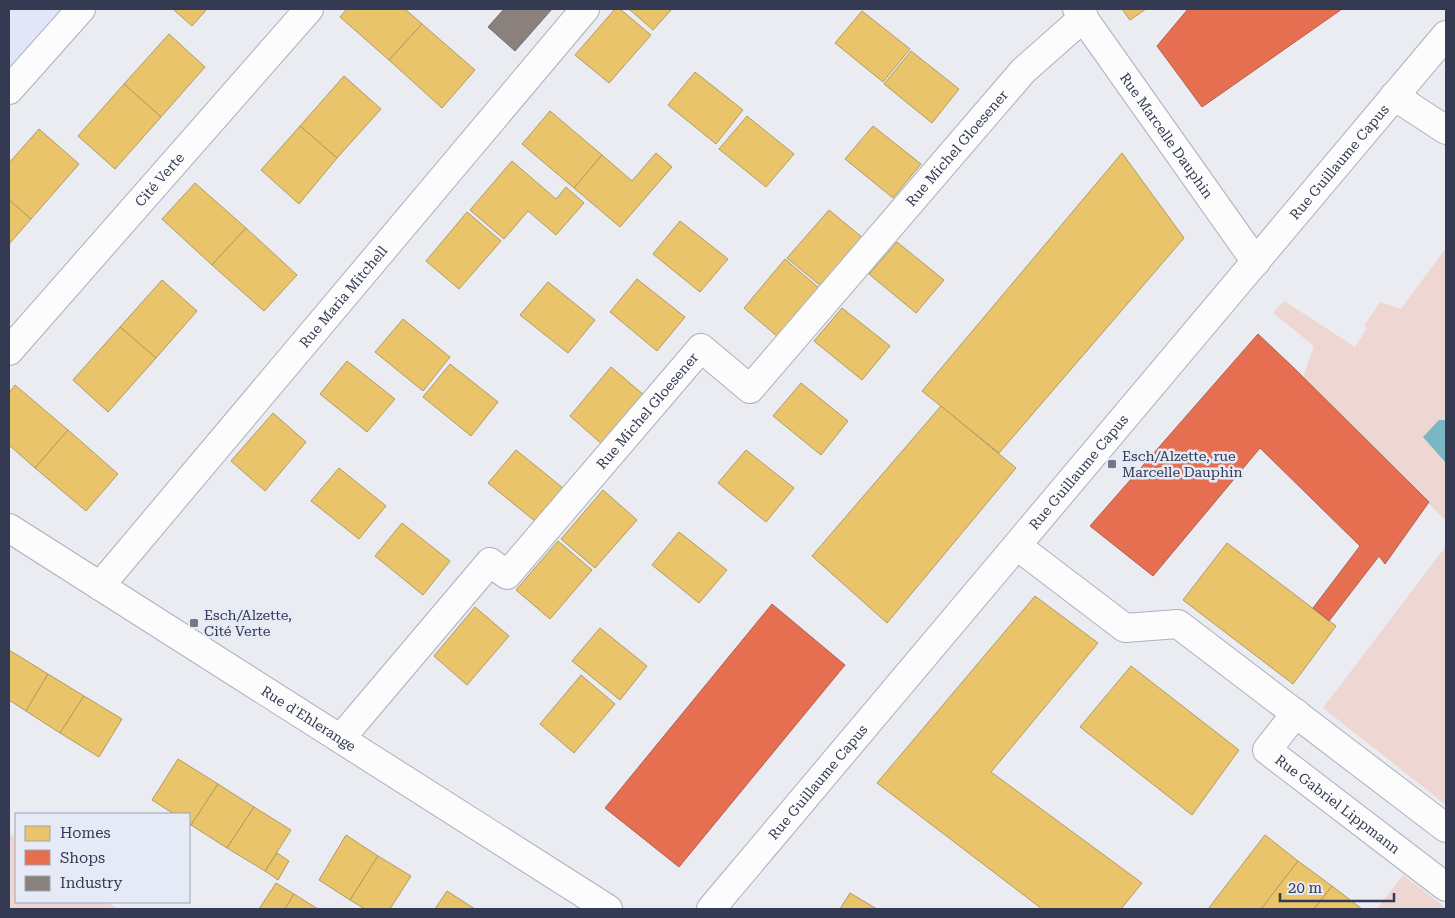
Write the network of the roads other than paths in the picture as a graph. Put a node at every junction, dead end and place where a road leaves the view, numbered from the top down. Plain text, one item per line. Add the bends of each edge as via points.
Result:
1 (81, 9) edge
2 (309, 9) edge
3 (585, 9) edge
4 (1081, 13) edge
5 (1446, 35) edge
6 (1437, 64) edge
7 (9, 90) edge
8 (1394, 96) junction
9 (1446, 130) edge
10 (1256, 262) junction
11 (9, 351) edge
12 (9, 528) edge
13 (1017, 546) junction
14 (100, 586) junction
15 (1296, 714) junction
16 (341, 738) junction
17 (1446, 828) edge
18 (1446, 887) edge
19 (608, 909) edge
20 (711, 909) edge

1 - 7 street
2 - 11 street, Cité Verte
3 - 14 street, Rue Maria Mitchell
4 - 10 street, Rue Marcelle Dauphin
4 - 16 street, Rue Michel Gloesener via 1023,71 750,389 701,348 507,575 490,562
5 - 6 street, Rue Guillaume Capus
6 - 8 street, Rue Guillaume Capus
8 - 9 street
8 - 10 street, Rue Guillaume Capus
10 - 13 street, Rue Guillaume Capus
12 - 14 street, Rue d'Ehlerange
13 - 15 street via 1125,628 1178,624
13 - 20 street, Rue Guillaume Capus
14 - 16 street, Rue d'Ehlerange
15 - 17 street
15 - 18 street, Rue Gabriel Lippmann via 1267,750
16 - 19 street, Rue d'Ehlerange

